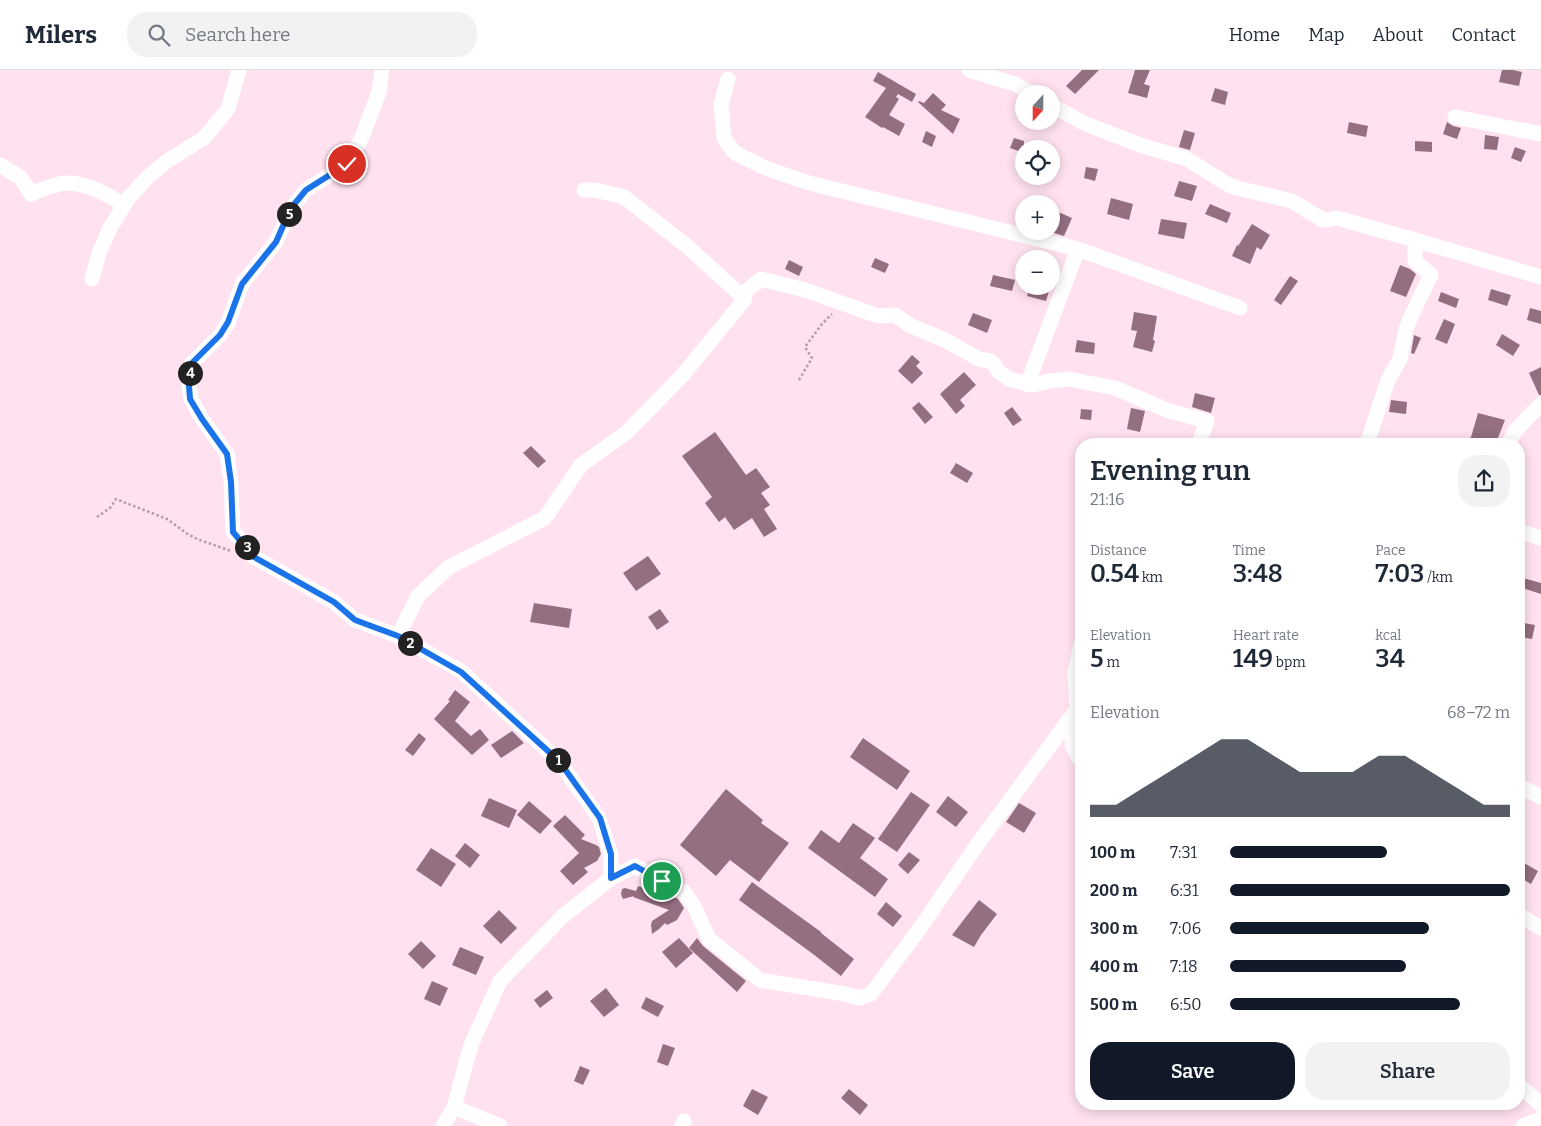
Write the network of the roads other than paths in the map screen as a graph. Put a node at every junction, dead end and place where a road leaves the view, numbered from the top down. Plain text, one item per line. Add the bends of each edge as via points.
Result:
1 (238, 70) edge
2 (382, 70) edge
3 (969, 70) edge
4 (728, 79) dead end
5 (1017, 85) edge
6 (1060, 110) edge
7 (1455, 117) dead end
8 (1541, 134) edge
9 (0, 165) edge
10 (584, 190) dead end
11 (124, 205) junction
12 (1415, 240) junction
13 (1078, 249) junction
14 (1541, 277) edge
15 (92, 279) dead end
16 (743, 297) junction
17 (1240, 308) dead end
18 (1027, 385) junction
19 (1541, 404) edge
20 (1201, 438) edge
21 (1369, 438) edge
22 (1511, 438) edge
23 (1525, 533) edge
24 (1541, 538) edge
25 (398, 636) junction
26 (1075, 715) edge
27 (1075, 729) edge
28 (1075, 750) edge
29 (1525, 789) edge
30 (1541, 797) edge
31 (611, 878) junction
32 (1525, 919) edge
33 (1541, 928) edge
34 (1525, 1090) edge
35 (1541, 1105) edge
36 (454, 1107) junction
37 (1541, 1119) edge
38 (443, 1126) edge
39 (500, 1126) edge
40 (1523, 1126) edge

1 - 11 street via 228,109 204,138 150,175
2 - 25 street via 362,138 347,164 306,190 291,208 276,242 242,284 220,335 191,364 189,386 190,399 227,454 233,532 254,557 334,602 355,620
3 - 5 street
4 - 13 street via 721,105 724,138 735,154 809,183
6 - 12 street via 1140,145 1187,159 1237,188 1300,204 1323,220 1337,218
7 - 8 street
9 - 11 street via 21,178 31,194 68,183 99,191
10 - 16 street via 624,197 688,247
11 - 15 street via 110,228
12 - 14 street
12 - 21 street via 1415,261 1431,275 1406,329 1400,359 1388,380
13 - 17 street
13 - 18 street
16 - 18 street via 761,279 805,290 878,316 895,315 978,359 990,361 1004,376
16 - 25 street via 745,299 681,377 626,433 581,465 545,518 449,567 418,596
18 - 20 street via 1068,379 1115,388 1169,411 1207,421
19 - 22 street
23 - 24 street
25 - 31 street via 461,672 559,761 600,818 611,854
26 - 31 street via 971,853 871,994 859,998 760,980 709,938 684,892 635,866
27 - 28 street via 1072,744
29 - 30 street
31 - 36 street via 563,916 500,981 471,1045
32 - 33 street
34 - 35 street
36 - 38 street
36 - 39 street
37 - 40 street

